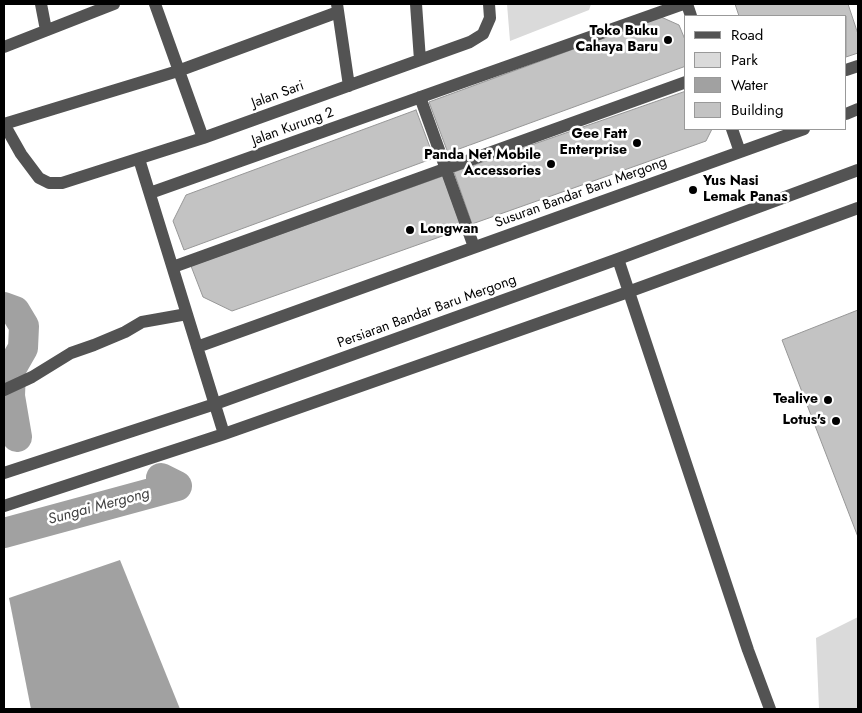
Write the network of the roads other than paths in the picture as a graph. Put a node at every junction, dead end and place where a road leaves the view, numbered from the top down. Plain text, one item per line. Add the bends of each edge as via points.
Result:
1 (41, 4) edge
2 (114, 4) edge
3 (155, 4) edge
4 (416, 4) edge
5 (489, 4) edge
6 (682, 4) edge
7 (338, 8) edge
8 (46, 30) junction
9 (4, 47) edge
10 (420, 60) junction
11 (178, 71) junction
12 (684, 83) edge
13 (349, 86) junction
14 (420, 97) junction
15 (4, 124) edge
16 (732, 130) edge
17 (801, 130) edge
18 (203, 138) junction
19 (740, 152) junction
20 (139, 159) junction
21 (446, 168) junction
22 (858, 170) edge
23 (150, 193) junction
24 (858, 208) edge
25 (474, 247) junction
26 (618, 259) junction
27 (173, 267) junction
28 (628, 292) junction
29 (187, 314) junction
30 (197, 346) junction
31 (4, 390) edge
32 (215, 404) junction
33 (224, 434) junction
34 (4, 473) edge
35 (4, 506) edge
36 (770, 709) edge

1 - 8 street
2 - 8 street
3 - 11 street
4 - 10 street
5 - 10 street, Jalan Sari via 490,18 483,34
6 - 14 street, Jalan Kurung 2
7 - 11 street
7 - 13 street
8 - 9 street
10 - 13 street, Jalan Sari
11 - 15 street
11 - 18 street
12 - 21 street
13 - 18 street, Jalan Sari
14 - 21 street
14 - 23 street, Jalan Kurung 2
15 - 20 street, Jalan Sari via 39,178 50,183 62,183
16 - 19 street
17 - 19 street, Susuran Bandar Baru Mergong
18 - 20 street, Jalan Sari
19 - 25 street, Susuran Bandar Baru Mergong
20 - 23 street
21 - 25 street
21 - 27 street
22 - 26 street, Persiaran Bandar Baru Mergong
23 - 27 street
24 - 28 street
25 - 30 street, Susuran Bandar Baru Mergong
26 - 28 street
26 - 32 street, Persiaran Bandar Baru Mergong
27 - 29 street
28 - 33 street
28 - 36 street
29 - 30 street
29 - 31 street via 142,322 71,353
30 - 32 street
32 - 33 street
32 - 34 street, Persiaran Bandar Baru Mergong
33 - 35 street

